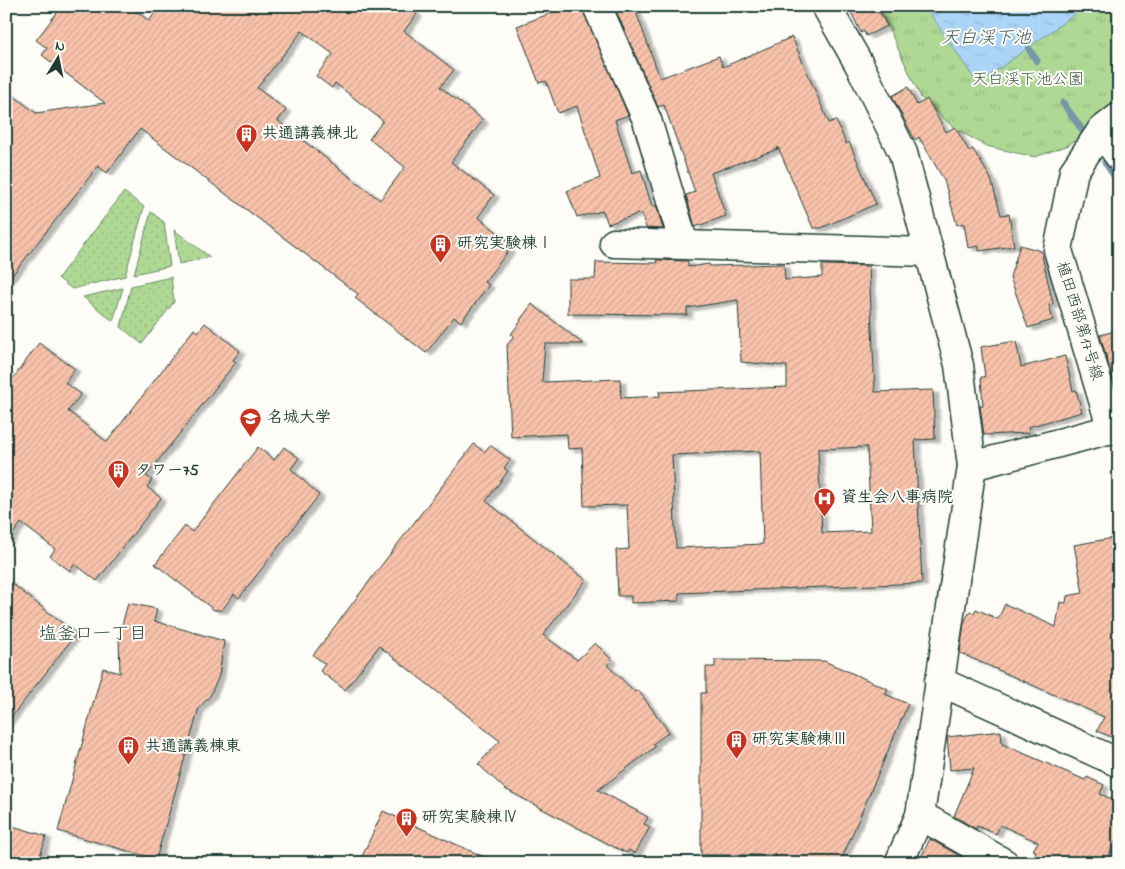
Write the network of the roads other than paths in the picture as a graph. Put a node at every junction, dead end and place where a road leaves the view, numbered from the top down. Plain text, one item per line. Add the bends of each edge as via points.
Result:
1 (597, 6) edge
2 (826, 6) edge
3 (1110, 124) edge
4 (1119, 156) edge
5 (614, 242) dead end
6 (684, 244) junction
7 (929, 252) junction
8 (1115, 429) edge
9 (972, 466) junction
10 (939, 681) junction
11 (1119, 763) edge
12 (920, 815) junction
13 (899, 863) edge
14 (1004, 863) edge

1 - 6 street via 647,120
2 - 7 street via 903,153
3 - 4 street
3 - 8 street, 植田西部第17号線 via 1074,172 1058,250
5 - 6 street
6 - 7 street
7 - 9 street via 959,365
8 - 9 street
9 - 10 street
10 - 11 street
10 - 12 street
12 - 13 street
12 - 14 street

